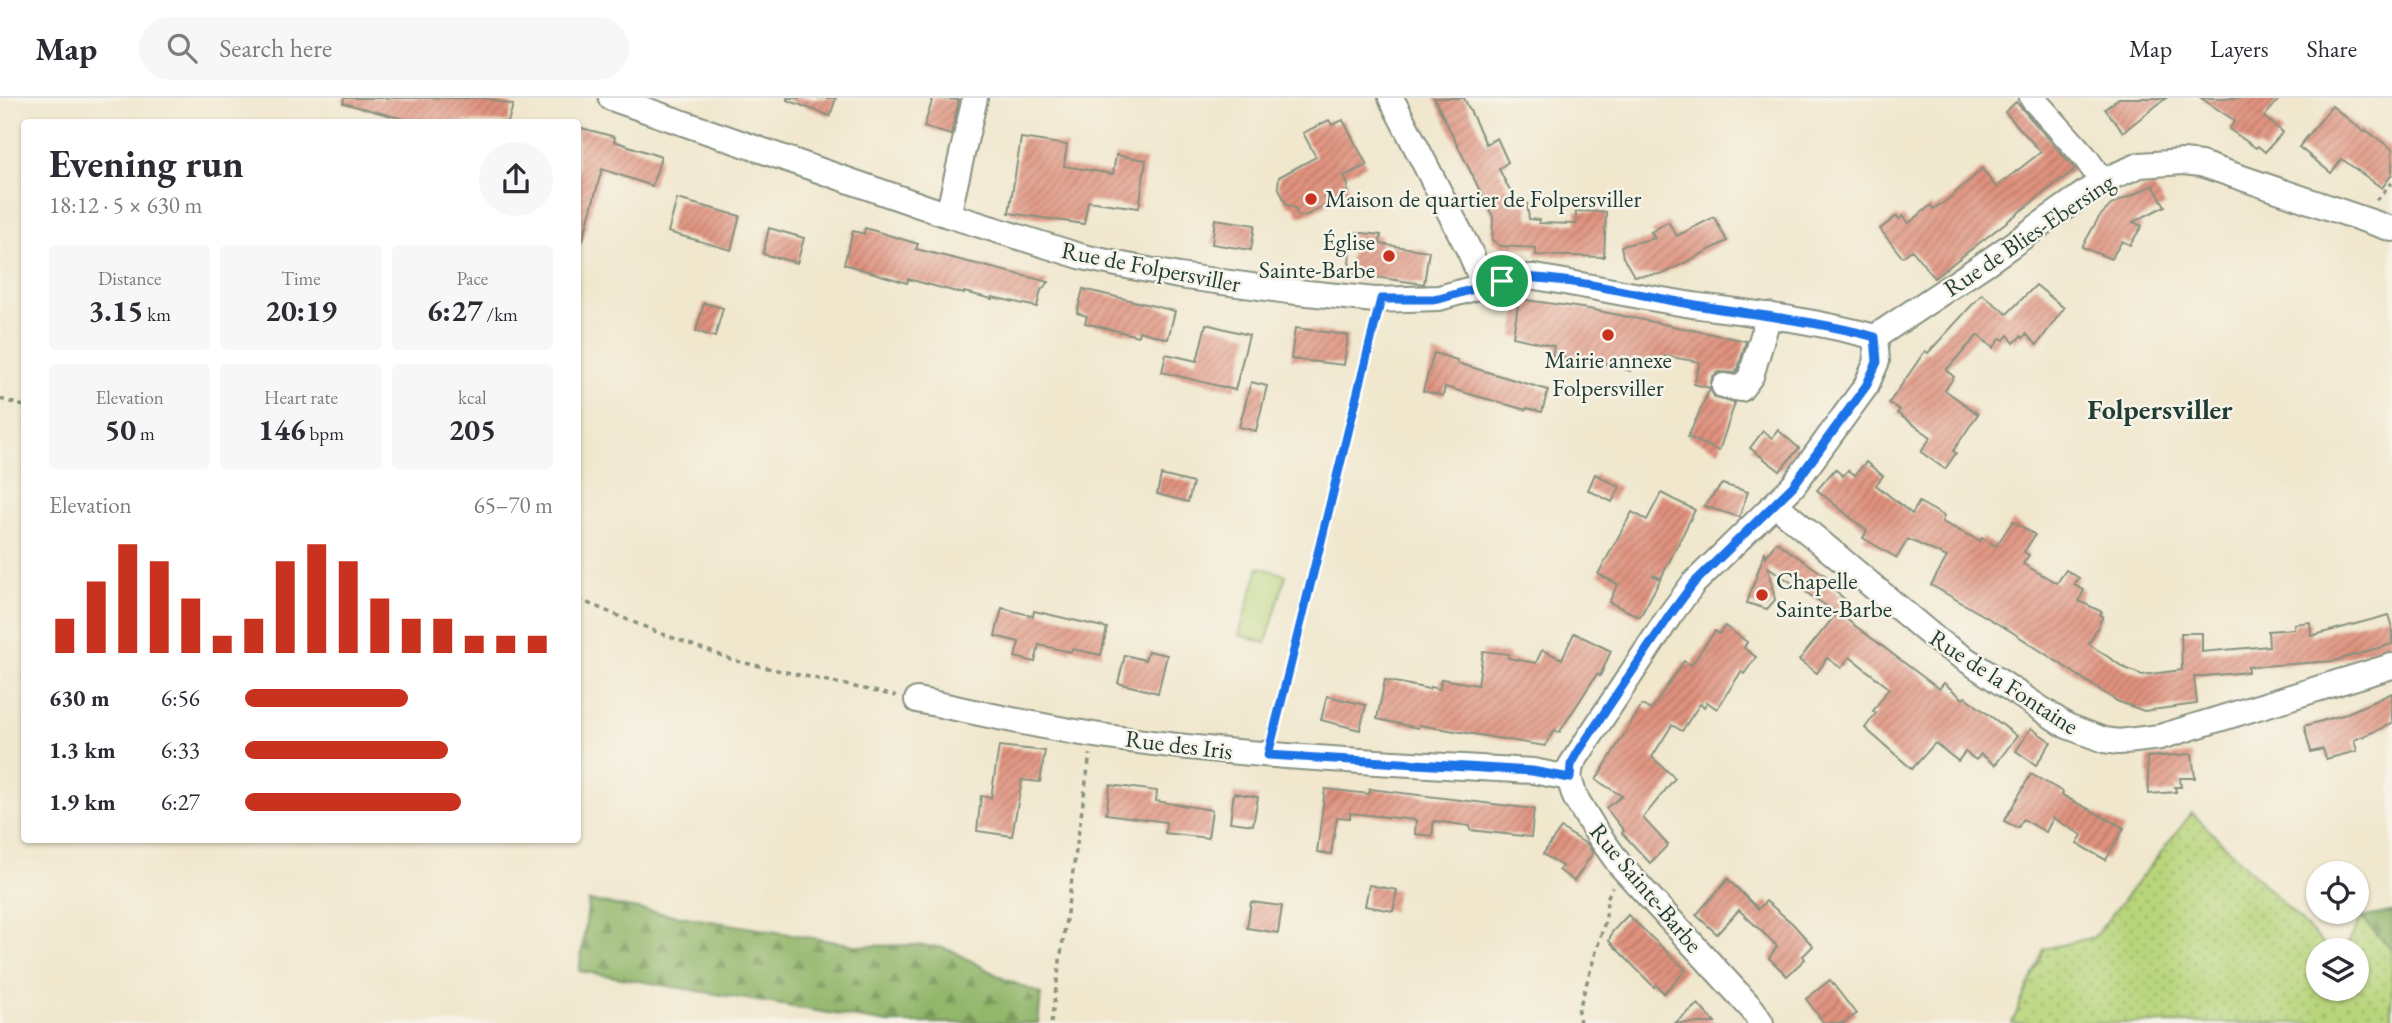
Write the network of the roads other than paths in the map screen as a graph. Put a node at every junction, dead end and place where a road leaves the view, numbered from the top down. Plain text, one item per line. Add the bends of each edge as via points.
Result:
1 (611, 98) edge
2 (975, 98) edge
3 (1391, 98) edge
4 (2032, 98) edge
5 (2102, 181) junction
6 (948, 215) junction
7 (2392, 229) edge
8 (1485, 286) junction
9 (1769, 315) junction
10 (1875, 337) junction
11 (1724, 386) dead end
12 (1776, 505) junction
13 (2392, 666) edge
14 (917, 700) road end
15 (1570, 778) junction
16 (1761, 1023) edge

1 - 6 street, Rue de Folpersviller
2 - 6 street
3 - 8 street
4 - 5 street
5 - 7 street, Rue de Blies-Ebersing via 2140,165 2201,164
5 - 10 street, Rue de Blies-Ebersing
6 - 8 street, Rue de Folpersviller via 1083,257 1288,291 1439,299
8 - 9 street, Rue de Folpersviller via 1515,277 1535,277
9 - 10 street, Rue de Folpersviller
9 - 11 street via 1751,376 1741,389
10 - 12 street via 1877,362 1866,386
12 - 13 street, Rue de la Fontaine via 1938,641 2067,726 2104,740 2160,737
12 - 15 street via 1693,584 1578,752
14 - 15 street, Rue des Iris via 1092,735 1268,755 1532,771
15 - 16 street, Rue Sainte-Barbe via 1582,810 1627,872

